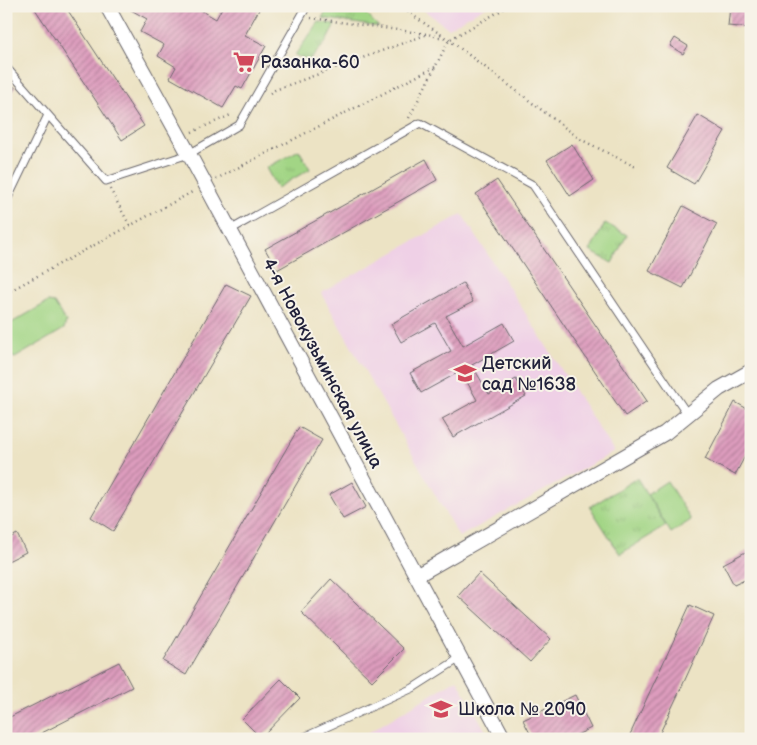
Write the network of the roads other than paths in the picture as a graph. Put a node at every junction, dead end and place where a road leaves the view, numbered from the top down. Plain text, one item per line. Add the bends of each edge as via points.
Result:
1 (107, 6) edge
2 (307, 6) edge
3 (6, 67) edge
4 (48, 115) junction
5 (189, 154) junction
6 (6, 202) edge
7 (230, 230) junction
8 (751, 371) edge
9 (688, 415) junction
10 (416, 576) junction
11 (460, 658) junction
12 (300, 739) edge
13 (504, 739) edge

1 - 5 street, 4-я Новокузьминская улица
2 - 5 lane via 239,125
3 - 4 lane
4 - 5 lane via 106,181
4 - 6 lane
5 - 7 street, 4-я Новокузьминская улица
7 - 9 lane via 420,123 533,185
7 - 10 street, 4-я Новокузьминская улица
8 - 9 street via 719,389
9 - 10 street via 665,433
10 - 11 street, 4-я Новокузьминская улица
11 - 12 lane via 413,688
11 - 13 street, 4-я Новокузьминская улица

